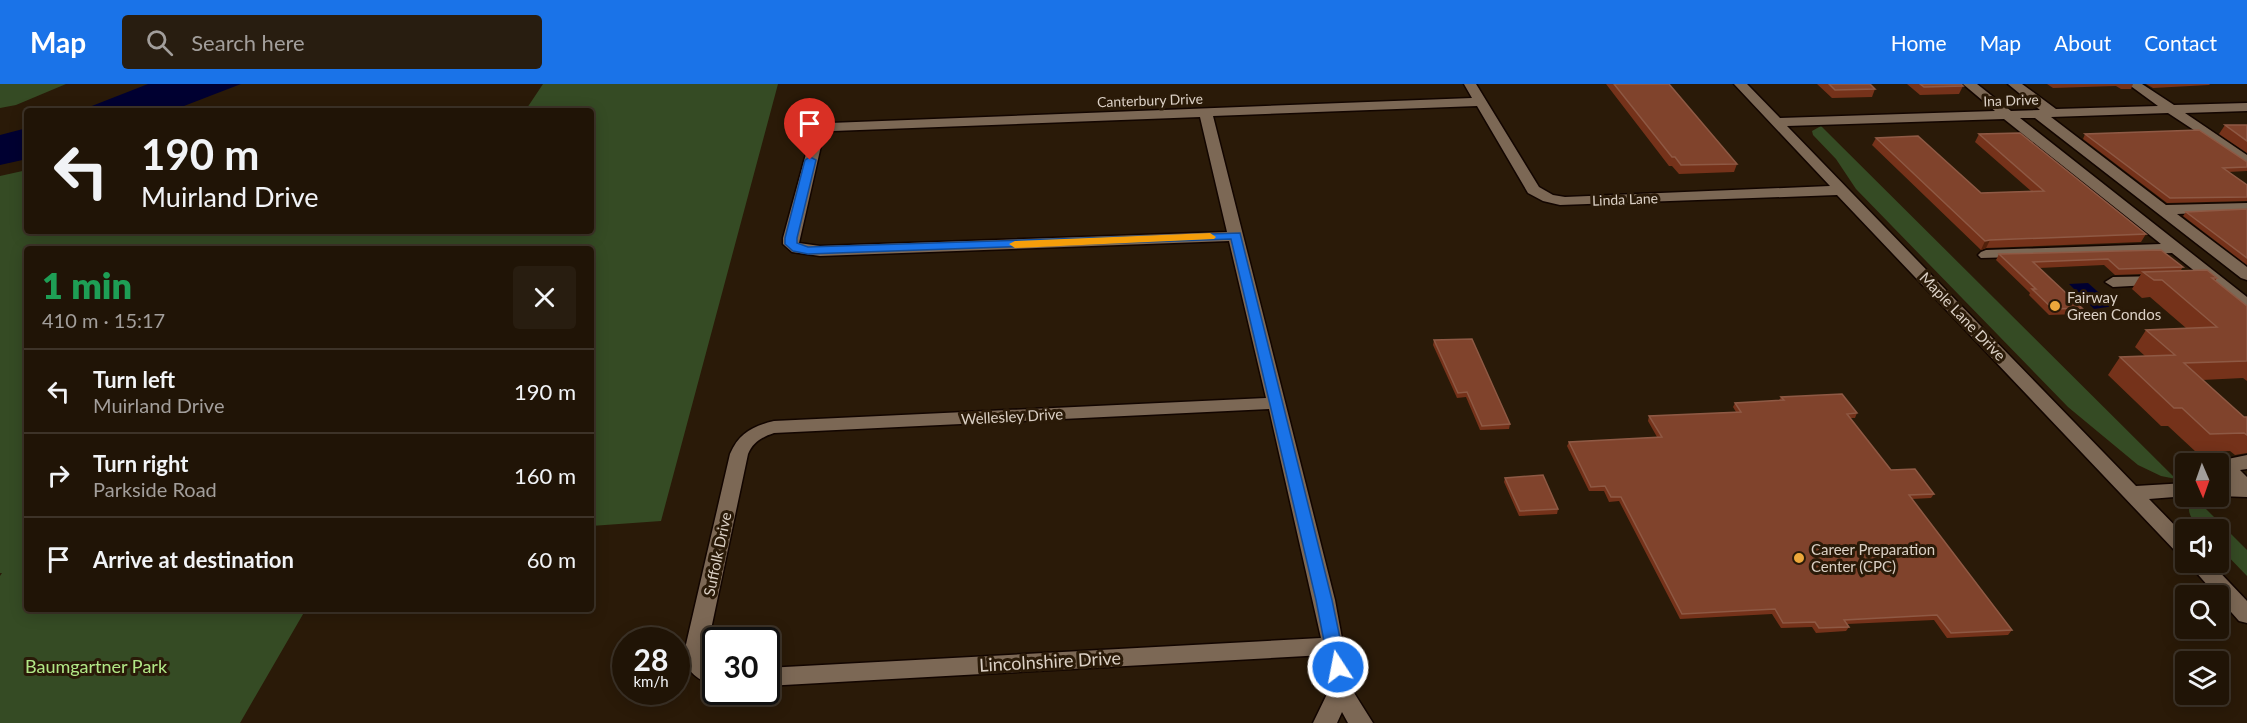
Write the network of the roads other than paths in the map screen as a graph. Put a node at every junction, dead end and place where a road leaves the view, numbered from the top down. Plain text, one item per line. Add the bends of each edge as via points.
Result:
1 (1470, 84) edge
2 (1740, 84) edge
3 (1969, 84) edge
4 (2014, 84) edge
5 (2134, 84) edge
6 (1481, 102) junction
7 (2247, 107) edge
8 (2171, 110) junction
9 (1206, 113) junction
10 (2046, 113) junction
11 (2007, 115) junction
12 (1777, 122) junction
13 (2247, 161) edge
14 (1842, 190) junction
15 (2247, 207) edge
16 (2163, 210) junction
17 (1236, 236) junction
18 (2175, 248) junction
19 (1986, 255) dead end
20 (2247, 275) edge
21 (2214, 279) junction
22 (2113, 282) dead end
23 (2247, 305) edge
24 (1277, 403) junction
25 (750, 437) joint
26 (2247, 462) edge
27 (2229, 489) edge
28 (2246, 489) edge
29 (2175, 491) edge
30 (2131, 493) junction
31 (2175, 539) edge
32 (2207, 573) edge
33 (2247, 615) edge
34 (1334, 646) junction
35 (702, 669) edge
36 (780, 676) edge
37 (1340, 690) junction
38 (1325, 723) edge
39 (1361, 723) edge

1 - 6 street, Linda Lane
2 - 12 street, Maple Lane Drive
3 - 11 street
4 - 10 street
5 - 8 street
6 - 9 street, Canterbury Drive
6 - 14 street, Linda Lane via 1533,190 1552,200
7 - 8 street, Ina Drive
8 - 10 street, Ina Drive
8 - 13 street
9 - 17 street
9 - 17 street, Canterbury Drive via 842,125 822,130 815,140 791,244 797,249 820,251
10 - 11 street, Ina Drive
10 - 16 street
11 - 12 street, Ina Drive
11 - 18 street
12 - 14 street, Maple Lane Drive
14 - 30 street, Maple Lane Drive
15 - 16 street
16 - 20 street
17 - 24 street
18 - 19 street
18 - 21 street
21 - 22 street
21 - 23 street
24 - 25 street, Wellesley Drive via 774,427
24 - 34 street
25 - 35 street, Suffolk Drive via 739,454 695,653 696,664
26 - 28 street via 2234,462 2229,469
27 - 28 street
29 - 30 street
30 - 31 street, Maple Lane Drive
32 - 33 street
34 - 36 street, Lincolnshire Drive
34 - 37 street
37 - 38 street
37 - 39 street

